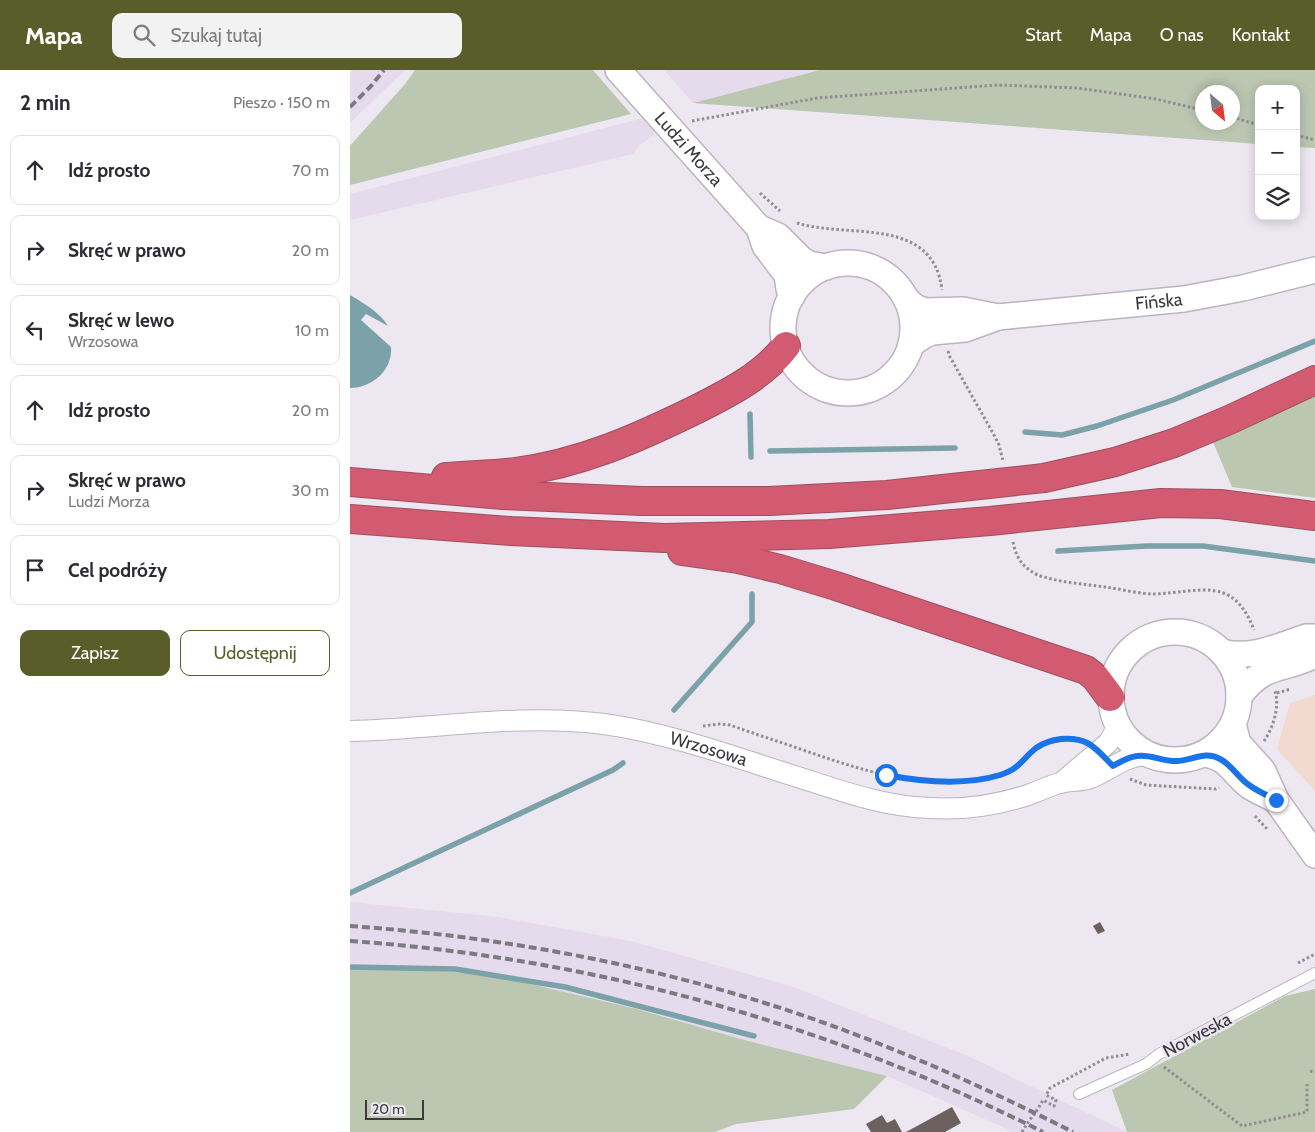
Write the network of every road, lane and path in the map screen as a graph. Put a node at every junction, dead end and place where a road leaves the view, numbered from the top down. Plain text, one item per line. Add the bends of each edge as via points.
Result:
1 (618, 70) edge
2 (1195, 108) edge
3 (1240, 120) edge
4 (689, 122) dead end
5 (1255, 124) edge
6 (1300, 136) edge
7 (1315, 140) edge
8 (754, 188) dead end
9 (784, 215) dead end
10 (790, 219) dead end
11 (759, 228) junction
12 (826, 267) junction
13 (1315, 270) edge
14 (792, 296) junction
15 (906, 299) junction
16 (945, 321) junction
17 (911, 344) junction
18 (786, 346) junction
19 (1315, 380) edge
20 (1003, 464) dead end
21 (354, 482) edge
22 (1315, 516) edge
23 (350, 519) edge
24 (557, 533) junction
25 (1012, 539) dead end
26 (1315, 637) edge
27 (1222, 652) junction
28 (1315, 655) edge
29 (1265, 661) junction
30 (1240, 696) junction
31 (1110, 697) junction
32 (1233, 724) junction
33 (1117, 725) junction
34 (695, 727) dead end
35 (350, 731) edge
36 (1098, 751) junction
37 (1204, 754) junction
38 (1147, 755) junction
39 (1242, 763) junction
40 (1113, 766) junction
41 (1060, 783) junction
42 (1252, 812) dead end
43 (1269, 831) dead end
44 (1315, 855) edge
45 (1315, 973) edge
46 (1153, 1059) junction
47 (1310, 1072) dead end
48 (1315, 1072) edge
49 (1307, 1084) dead end
50 (1079, 1094) dead end

1 - 11 street, Ludzi Morza
2 - 4 path via 1156,99 1077,88 998,85 817,98
3 - 5 path
6 - 7 path
8 - 9 path
10 - 16 path via 809,226 888,235 912,242 929,256 939,273
11 - 12 street, Ludzi Morza via 778,236 809,264
11 - 14 street, Ludzi Morza via 765,246 787,275
12 - 14 street via 806,279
12 - 15 street via 839,264 866,266 890,278
13 - 16 street, Fińska via 1184,299 998,316 962,310
14 - 18 street via 784,318
15 - 16 street, Fińska
15 - 17 street via 912,321
16 - 17 street, Fińska
16 - 20 path via 950,357 994,435
17 - 18 street via 900,367 880,384 868,390 842,392 830,390 807,378 798,369
18 - 21 highway via 775,360 749,380 708,404 642,436 593,454 515,472
19 - 21 highway via 1174,443 1115,462 1044,478 887,495 759,501 642,501 513,496
22 - 24 highway via 1220,504 1161,503 829,534 664,538
23 - 24 highway
24 - 31 highway via 738,559 780,569 1086,670
25 - 29 path via 1025,567 1043,577 1148,593 1207,589 1227,595 1249,616
26 - 29 street via 1306,637
27 - 29 street
27 - 30 street via 1233,668
27 - 31 street via 1188,633 1160,633 1146,638 1124,656 1116,669
28 - 29 street
29 - 30 street
29 - 39 path via 1276,694 1275,718 1270,732
30 - 32 street
31 - 33 street
32 - 37 street via 1226,736
32 - 39 street
33 - 36 street, Wrzosowa via 1108,743
33 - 38 street via 1125,737
34 - 36 path via 730,725 860,769 915,780 962,781 998,776 1022,764 1038,746 1057,739 1081,739
35 - 41 street, Wrzosowa via 488,721 547,720 605,724 666,738 851,794 898,805 930,808 994,803 1026,796
36 - 41 street, Wrzosowa
37 - 38 street via 1176,761
37 - 39 street
38 - 40 street, Wrzosowa via 1135,756
39 - 40 path via 1228,784 1216,789 1146,785 1124,777
39 - 44 street via 1263,770 1276,800
40 - 41 street, Wrzosowa via 1091,778
42 - 43 path
45 - 46 lane, Norweska
46 - 49 path via 1242,1126 1307,1112
46 - 50 lane, Norweska
47 - 48 path

